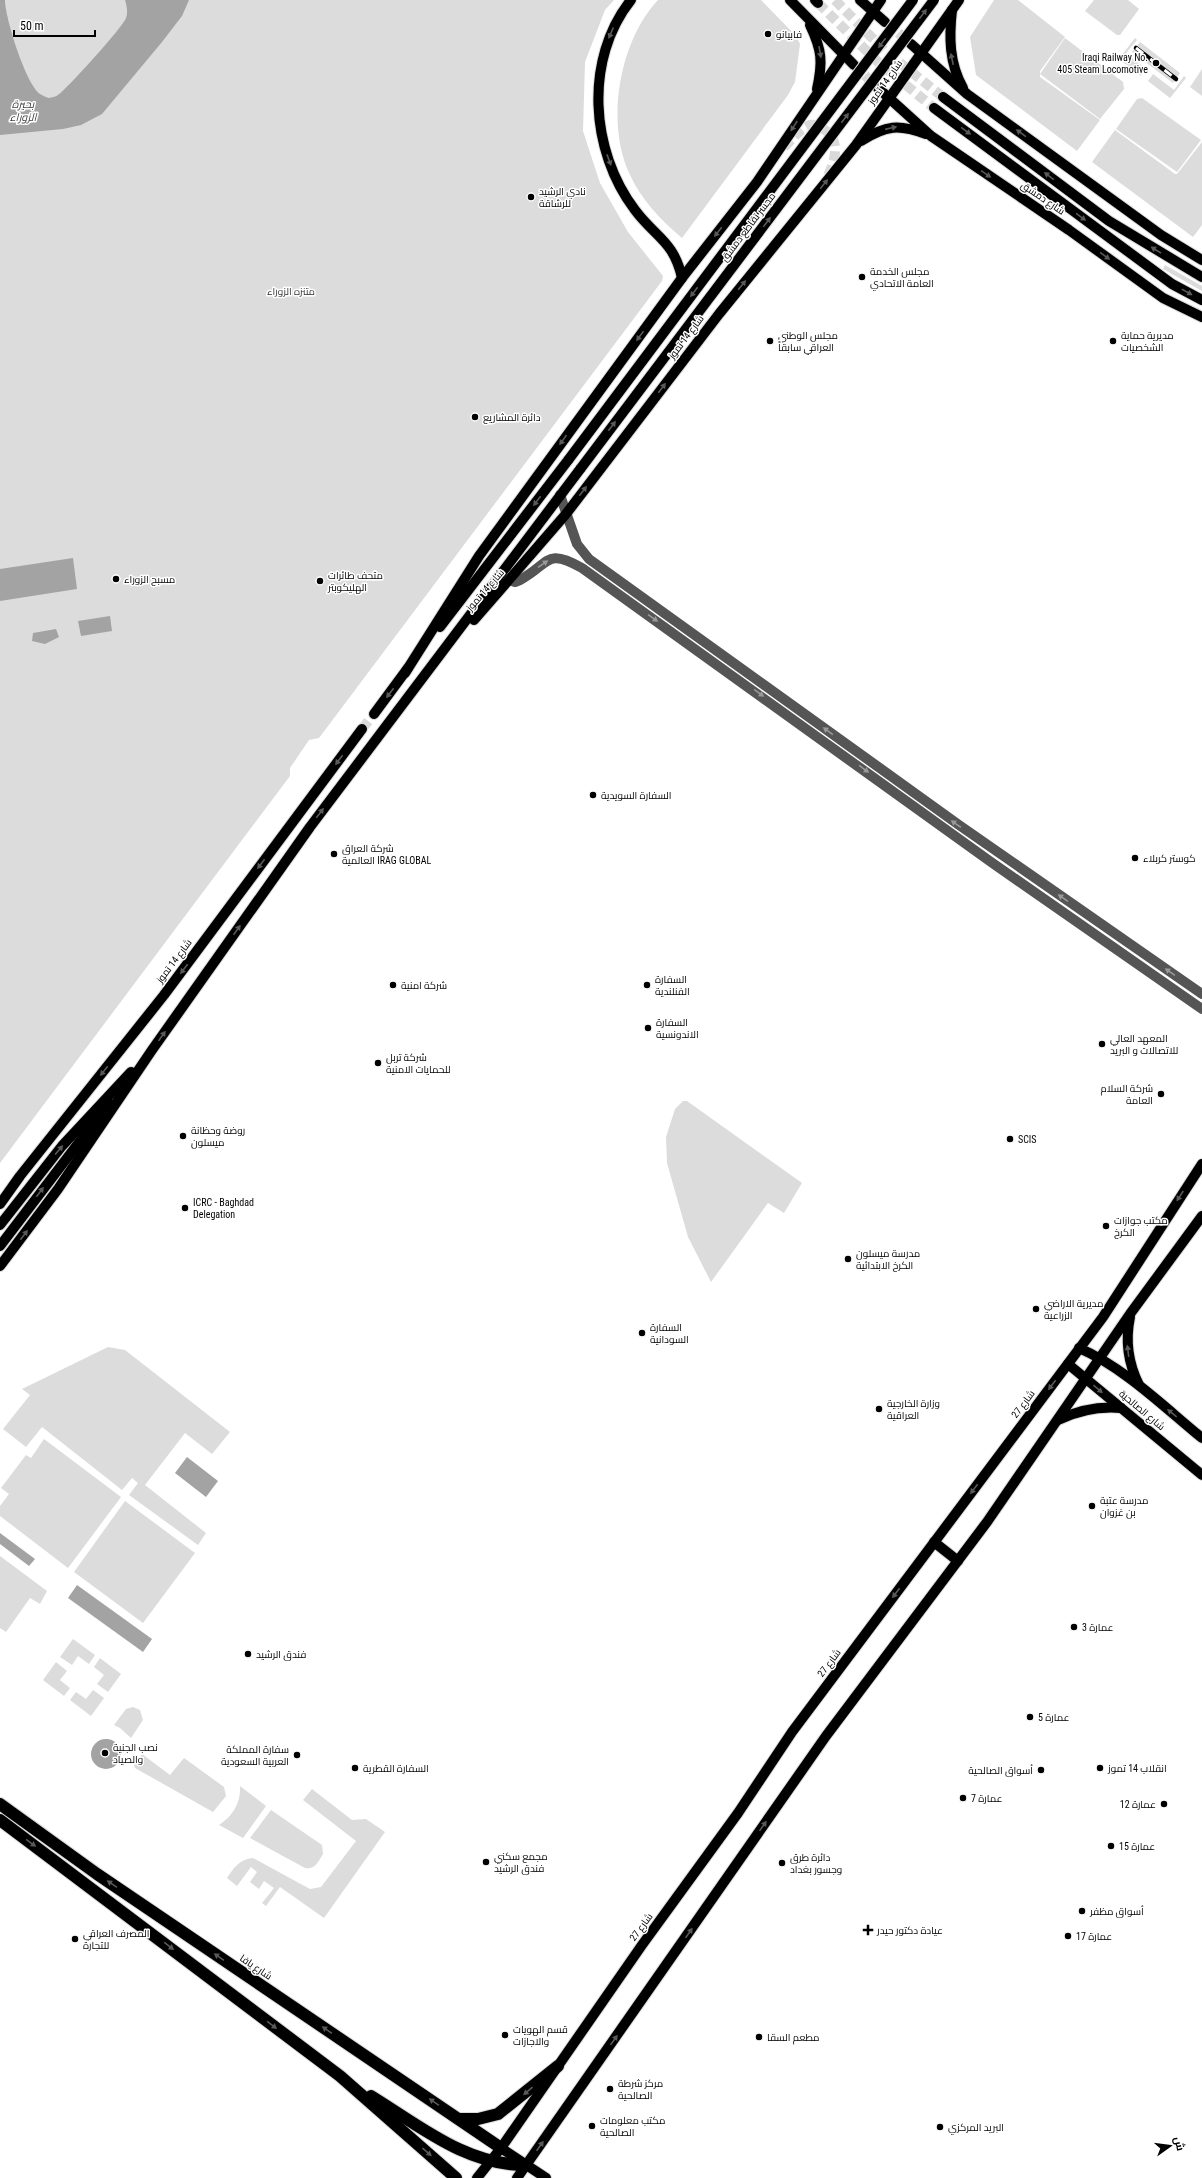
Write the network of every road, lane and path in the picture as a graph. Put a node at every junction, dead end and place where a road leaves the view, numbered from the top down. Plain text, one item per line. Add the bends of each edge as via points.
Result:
1 (631, 0) edge
2 (790, 0) edge
3 (860, 0) edge
4 (881, 0) edge
5 (913, 0) edge
6 (934, 0) edge
7 (959, 0) edge
8 (952, 10) junction
9 (873, 11) junction
10 (805, 17) junction
11 (885, 22) tunnel mouth
12 (911, 44) tunnel mouth
13 (921, 53) junction
14 (843, 54) junction
15 (854, 65) tunnel mouth
16 (878, 88) tunnel mouth
17 (816, 94) junction
18 (967, 94) junction
19 (890, 97) junction
20 (943, 97) tunnel mouth
21 (934, 108) tunnel mouth
22 (931, 136) junction
23 (856, 145) junction
24 (1202, 260) edge
25 (1202, 277) edge
26 (682, 278) junction
27 (1202, 300) edge
28 (1202, 317) edge
29 (570, 459) joint
30 (581, 468) joint
31 (560, 495) junction
32 (566, 514) junction
33 (478, 556) junction
34 (480, 576) junction
35 (510, 580) junction
36 (494, 584) junction
37 (405, 672) junction
38 (421, 680) junction
39 (374, 714) tunnel mouth
40 (362, 729) tunnel mouth
41 (296, 818) junction
42 (310, 827) junction
43 (1202, 994) edge
44 (1202, 1009) edge
45 (152, 1050) junction
46 (1202, 1164) edge
47 (20, 1176) junction
48 (0, 1193) edge
49 (0, 1204) edge
50 (1202, 1216) edge
51 (0, 1225) edge
52 (0, 1246) edge
53 (0, 1266) edge
54 (1130, 1314) junction
55 (1079, 1348) junction
56 (1100, 1358) junction
57 (1068, 1364) junction
58 (1086, 1379) junction
59 (1140, 1387) junction
60 (1121, 1408) junction
61 (1058, 1420) junction
62 (1202, 1438) edge
63 (1202, 1475) edge
64 (934, 1542) junction
65 (958, 1561) junction
66 (0, 1804) edge
67 (0, 1820) edge
68 (558, 2066) junction
69 (340, 2076) junction
70 (459, 2119) junction
71 (501, 2148) junction
72 (490, 2162) junction
73 (527, 2165) junction
74 (456, 2178) edge
75 (477, 2178) edge
76 (518, 2178) edge
77 (546, 2178) edge

1 -> 26 main road via 616,22 604,50 599,91 602,136 612,168 624,193 635,210 672,250
2 - 10 main road
3 - 9 main road
4 - 9 main road, شارع 14 تموز
5 -> 29 main road, مجسر تقاطع دمشق, bridge
30 -> 6 main road, مجسر تقاطع دمشق, bridge
7 - 8 main road, شارع 14 تموز
8 - 13 main road, شارع 14 تموز
18 -> 8 main road via 960,82 951,54
9 - 11 main road
9 - 14 main road, شارع 14 تموز
10 - 14 main road
10 -> 17 main road via 821,51 822,63
12 - 13 main road
13 - 18 main road
13 - 19 main road, شارع 14 تموز
14 - 15 main road
14 - 17 main road, شارع 14 تموز
16 - 19 main road, شارع دمشق
17 -> 26 main road, شارع 14 تموز via 757,182
24 -> 18 main road via 1161,235
19 - 22 main road, شارع دمشق
19 - 23 main road, شارع 14 تموز
25 -> 20 main road, شارع دمشق via 1109,221
21 -> 27 main road, شارع دمشق via 1172,284
23 -> 22 main road via 879,131 892,127 909,128
22 -> 28 main road, شارع دمشق via 1163,298
32 -> 23 main road, شارع 14 تموز via 719,314
26 -> 33 main road, شارع 14 تموز
29 -> 34 main road, شارع 14 تموز
30 - 31 main road, شارع 14 تموز
31 - 32 street
31 - 36 main road, شارع 14 تموز
32 - 35 main road, شارع 14 تموز
43 -> 32 street via 947,817 589,559 577,544
33 - 34 main road
33 - 37 main road, شارع 14 تموز
34 - 36 main road
34 - 37 main road, شارع 14 تموز
35 - 36 main road
35 - 38 main road, شارع 14 تموز
35 -> 44 street via 520,580 552,558 567,559 582,568 991,862
36 - 38 main road, شارع 14 تموز
37 -> 39 main road, شارع 14 تموز
42 -> 38 main road, شارع 14 تموز
40 -> 41 main road, شارع 14 تموز
41 - 42 main road
41 -> 47 main road, شارع 14 تموز via 164,995
45 -> 42 main road, شارع 14 تموز
51 -> 45 main road, شارع 14 تموز via 62,1146
52 -> 45 main road via 76,1144
53 -> 45 main road, شارع 14 تموز via 58,1189
46 -> 55 main road, شارع 27 via 1103,1318
47 - 48 main road
47 - 49 main road, شارع 14 تموز
50 - 54 main road
54 - 56 main road
59 -> 54 main road via 1134,1376 1128,1351
55 - 56 main road, شارع الصالحية
55 - 57 main road, شارع 27
56 - 58 main road
56 - 59 main road, شارع الصالحية
57 - 58 main road, شارع الصالحية
57 -> 64 main road, شارع 27
58 -> 60 main road, شارع الصالحية
58 - 61 main road
62 -> 59 main road, شارع الصالحية
60 - 61 main road via 1082,1410
60 - 63 main road, شارع الصالحية
61 - 65 main road
64 - 65 main road
64 -> 68 main road, شارع 27 via 792,1732 738,1813
73 -> 65 main road via 826,1736
70 -> 66 highway, شارع يافا via 97,1874
67 -> 69 highway
68 -> 70 highway via 498,2114 478,2119
68 - 71 main road, شارع 27
69 - 72 highway via 453,2147
69 -> 74 highway
70 - 71 highway, شارع يافا
71 - 72 main road, شارع 27
71 - 73 main road
72 - 73 highway
72 - 75 main road, شارع 27
73 - 76 main road
73 - 77 main road

